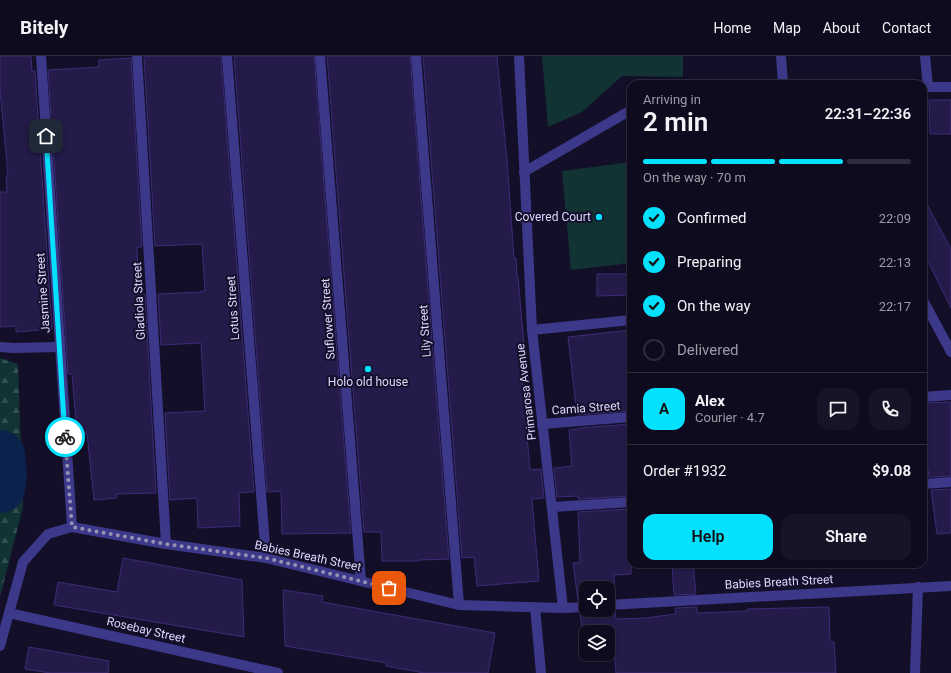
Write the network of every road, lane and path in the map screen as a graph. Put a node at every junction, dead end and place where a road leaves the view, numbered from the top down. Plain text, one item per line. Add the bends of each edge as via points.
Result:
1 (41, 56) edge
2 (137, 56) edge
3 (227, 56) edge
4 (320, 56) edge
5 (416, 56) edge
6 (519, 56) edge
7 (782, 56) edge
8 (925, 56) edge
9 (783, 80) edge
10 (925, 80) edge
11 (951, 86) edge
12 (927, 87) edge
13 (627, 112) edge
14 (524, 172) junction
15 (927, 307) edge
16 (627, 320) edge
17 (532, 330) junction
18 (0, 347) edge
19 (59, 347) junction
20 (951, 352) edge
21 (951, 395) edge
22 (927, 397) edge
23 (627, 417) edge
24 (542, 424) junction
25 (951, 482) edge
26 (927, 484) edge
27 (627, 502) edge
28 (553, 507) junction
29 (72, 527) junction
30 (166, 544) junction
31 (266, 558) junction
32 (361, 581) junction
33 (951, 586) edge
34 (918, 587) junction
35 (459, 605) junction
36 (615, 606) edge
37 (535, 607) junction
38 (579, 607) edge
39 (563, 608) junction
40 (9, 613) junction
41 (0, 646) edge
42 (278, 673) edge
43 (541, 673) edge
44 (916, 673) edge

1 - 19 street, Jasmine Street
2 - 30 street, Gladiola Street
3 - 31 street, Lotus Street
4 - 32 street, Suflower Street
5 - 35 street, Lily Street
6 - 14 street, Primarosa Avenue
7 - 9 street
8 - 10 street
11 - 12 street
13 - 14 street
14 - 17 street, Primarosa Avenue
15 - 20 street
16 - 17 street
17 - 24 street, Primarosa Avenue
18 - 19 street
19 - 29 street, Jasmine Street
21 - 22 street
23 - 24 street, Camia Street
24 - 28 street, Primarosa Avenue
25 - 26 street
27 - 28 street
28 - 39 street, Primarosa Avenue
29 - 30 street, Babies Breath Street
29 - 40 street, Babies Breath Street via 48,534 23,562
30 - 31 street, Babies Breath Street
31 - 32 street, Babies Breath Street
32 - 35 street, Babies Breath Street
33 - 34 street, Babies Breath Street
34 - 36 street, Babies Breath Street
34 - 44 street
35 - 37 street, Babies Breath Street
37 - 39 street, Babies Breath Street
37 - 43 street
38 - 39 street, Babies Breath Street
40 - 41 street
40 - 42 street, Rosebay Street

